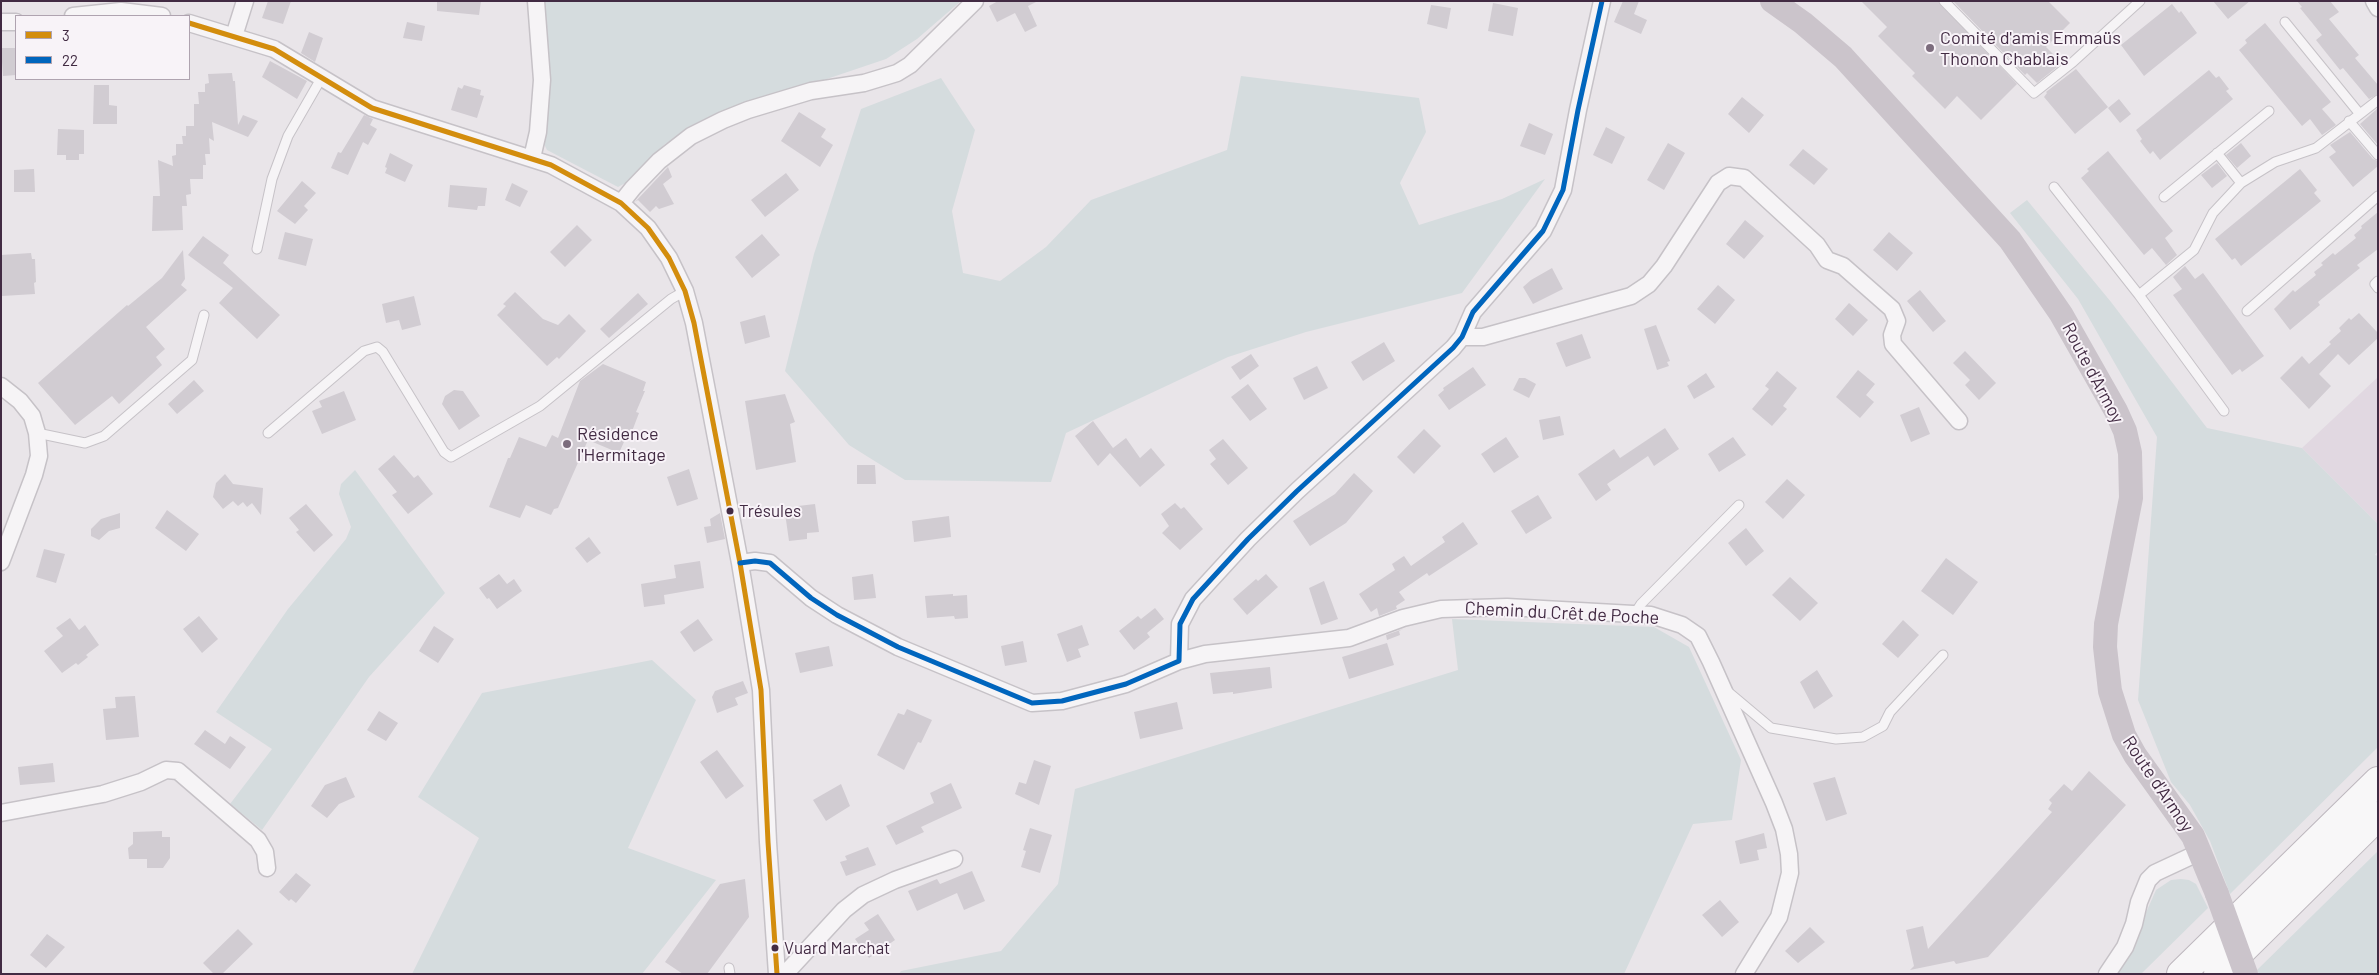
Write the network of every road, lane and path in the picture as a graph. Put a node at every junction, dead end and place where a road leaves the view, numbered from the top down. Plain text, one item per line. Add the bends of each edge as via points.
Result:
1 (245, 1) edge
2 (536, 1) edge
3 (975, 1) edge
4 (1602, 1) edge
5 (1772, 1) edge
6 (1944, 1) edge
7 (2140, 1) edge
8 (154, 10) edge
9 (83, 15) edge
10 (1, 22) edge
11 (15, 22) edge
12 (2285, 22) dead end
13 (190, 23) edge
14 (234, 36) junction
15 (322, 77) junction
16 (2378, 100) edge
17 (2269, 111) dead end
18 (2359, 113) junction
19 (2349, 121) junction
20 (2217, 153) junction
21 (2378, 155) edge
22 (532, 158) junction
23 (2241, 183) junction
24 (2054, 187) dead end
25 (2378, 196) edge
26 (2164, 197) dead end
27 (620, 203) junction
28 (256, 249) dead end
29 (2378, 281) edge
30 (2378, 288) edge
31 (685, 291) junction
32 (2139, 295) junction
33 (2248, 311) dead end
34 (204, 315) dead end
35 (1462, 337) junction
36 (1, 386) edge
37 (2224, 411) dead end
38 (1959, 421) dead end
39 (37, 433) junction
40 (268, 433) dead end
41 (1738, 505) dead end
42 (1, 562) edge
43 (740, 563) junction
44 (1634, 615) junction
45 (1943, 655) dead end
46 (1179, 661) junction
47 (1720, 685) junction
48 (2378, 782) edge
49 (1, 813) edge
50 (2378, 816) edge
51 (2200, 852) junction
52 (954, 858) dead end
53 (267, 868) dead end
54 (777, 974) edge
55 (785, 974) edge
56 (1744, 974) edge
57 (2107, 974) edge
58 (2182, 974) edge
59 (2218, 974) edge
60 (2246, 974) edge

1 - 14 street
2 - 22 street via 542,80 538,132
3 - 27 street via 910,65 897,73 770,102 723,120 691,136 660,161
4 - 35 street via 1563,190 1543,231 1473,312
5 - 51 main road, Route d'Armoy via 1843,57 2010,240 2061,314 2116,411 2130,453 2131,498 2106,624 2110,691 2116,714 2135,755 2184,822
6 - 7 lane via 2034,93
8 - 9 street
10 - 11 street
12 - 18 lane
13 - 14 street
14 - 15 street via 274,49
15 - 22 street via 372,108
15 - 28 lane via 288,136 272,179
16 - 18 lane
17 - 20 lane
18 - 19 lane
19 - 21 lane
19 - 23 lane via 2316,148 2275,162
20 - 23 lane
20 - 26 lane
22 - 27 street via 576,177
23 - 32 lane via 2213,213 2194,250
24 - 32 lane
25 - 33 lane
27 - 31 street via 659,243
29 - 30 lane via 2375,284
31 - 40 lane via 540,406 450,457 377,347 364,351
31 - 43 street via 696,332
32 - 37 lane
34 - 39 lane via 192,360 104,436 84,443
35 - 38 street via 1483,337 1631,296 1649,284 1664,266 1718,183 1729,176 1744,178 1817,245 1827,260 1843,266 1892,309 1897,321 1892,335 1893,344
35 - 46 street via 1441,362 1255,532 1193,599 1180,624
36 - 39 street via 26,408
39 - 42 street via 39,456 34,475
41 - 44 lane
43 - 46 street, Chemin du Crêt de Poche via 770,563 805,594 837,615 898,646 1032,703 1062,701 1126,684
43 - 54 street via 764,716
44 - 46 street, Chemin du Crêt de Poche via 1507,607 1441,609 1403,618 1349,638 1205,654
44 - 47 street, Chemin du Crêt de Poche via 1668,619 1698,636
45 - 47 lane via 1890,712 1884,726 1863,737 1836,739 1771,728
47 - 56 street, Chemin du Crêt de Poche via 1774,802 1784,829 1790,863 1788,887 1778,918
48 - 58 highway
49 - 53 street via 103,794 142,782 166,770 178,771 258,840 265,852
50 - 59 highway
51 - 57 street via 2155,873 2148,880 2125,947
51 - 60 main road, Route d'Armoy, bridge
52 - 55 street via 863,895 844,910

